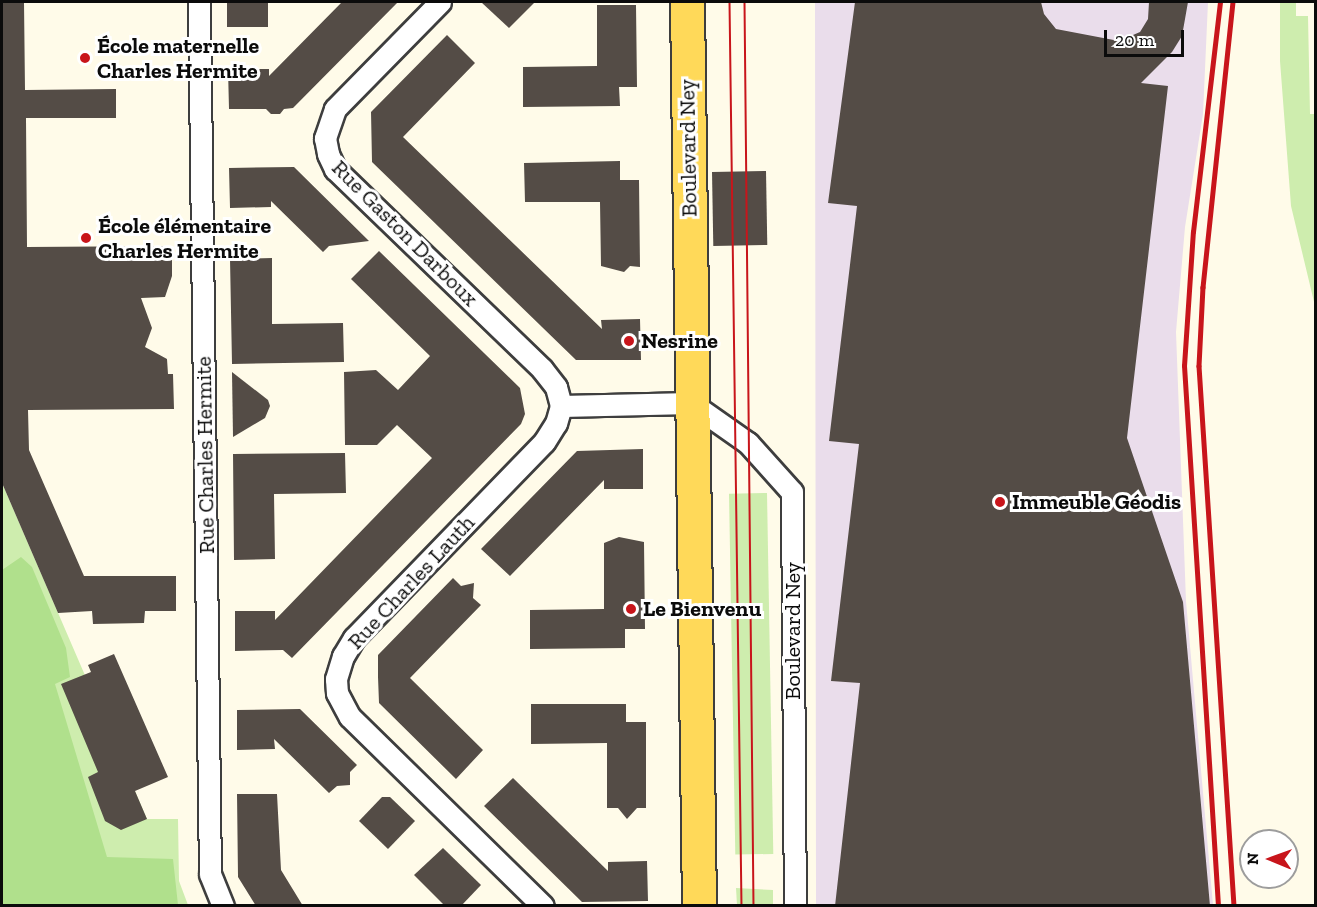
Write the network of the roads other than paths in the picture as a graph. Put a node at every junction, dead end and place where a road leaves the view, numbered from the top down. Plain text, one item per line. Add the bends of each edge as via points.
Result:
1 (200, 2) edge
2 (440, 2) edge
3 (687, 2) edge
4 (691, 403) junction
5 (561, 406) junction
6 (224, 906) edge
7 (543, 906) edge
8 (699, 906) edge
9 (795, 906) edge

1 - 6 street, Rue Charles Hermite via 210,874
2 - 5 street, Rue Gaston Darboux via 335,109 326,138 328,154 335,169 542,369 556,387
3 - 4 main road, Boulevard Ney
4 - 5 street
4 - 8 main road, Boulevard Ney
4 - 9 street, Boulevard Ney via 748,443 792,492
5 - 7 street, Rue Charles Lauth via 544,442 354,638 336,679 341,706 350,717

